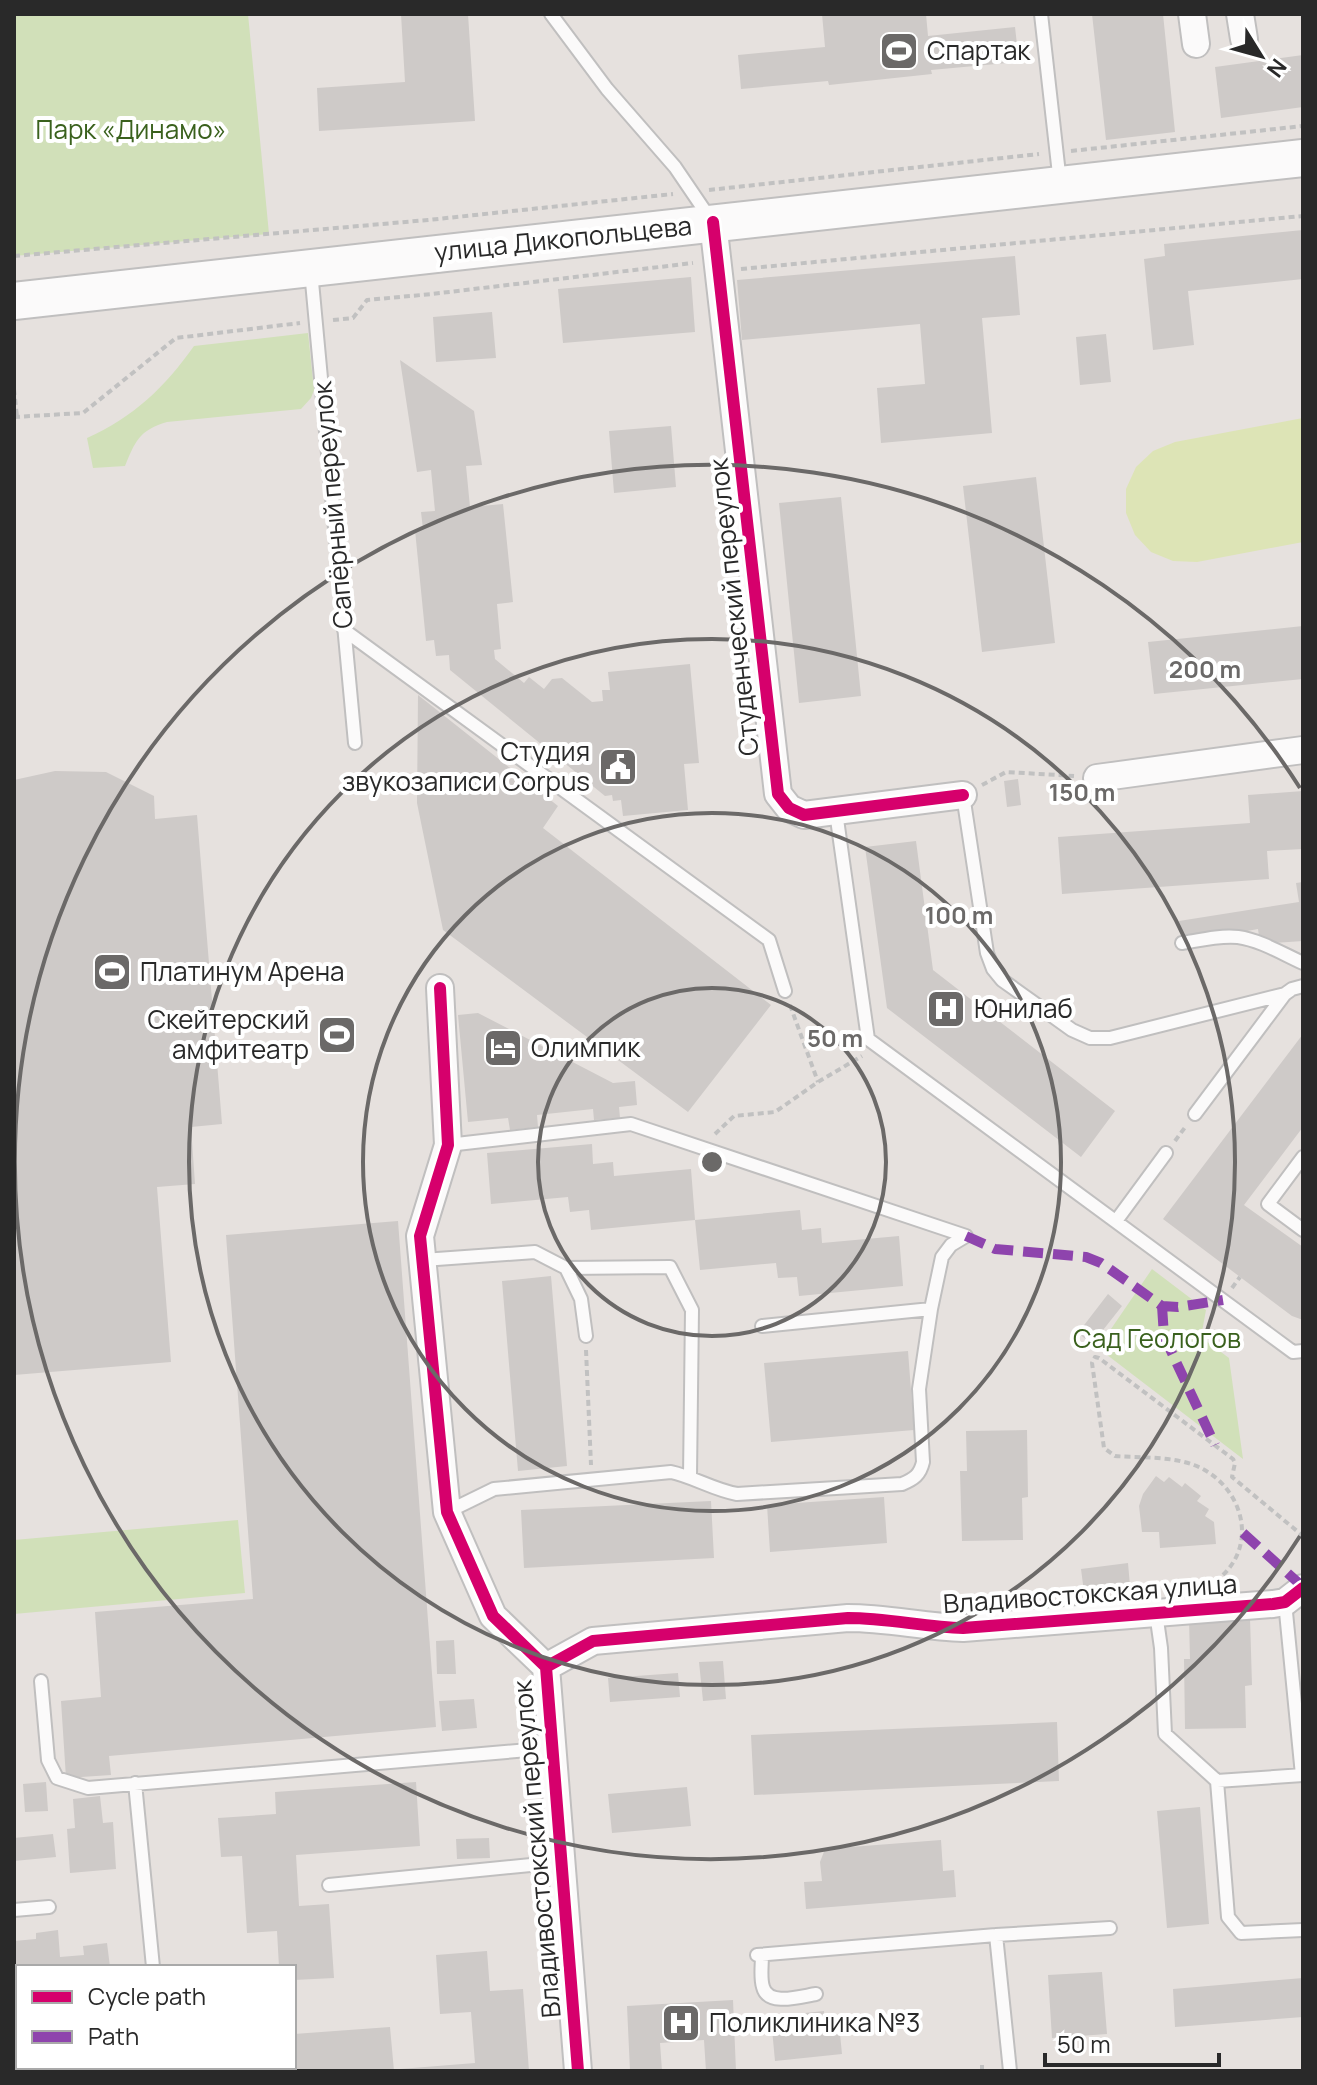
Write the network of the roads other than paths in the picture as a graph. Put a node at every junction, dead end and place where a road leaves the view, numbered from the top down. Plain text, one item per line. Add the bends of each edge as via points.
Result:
1 (551, 14) edge
2 (1041, 14) edge
3 (1192, 14) edge
4 (1196, 44) dead end
5 (1303, 158) edge
6 (1058, 169) junction
7 (713, 222) junction
8 (311, 268) junction
9 (14, 301) edge
10 (344, 630) junction
11 (355, 743) dead end
12 (1303, 750) edge
13 (1097, 778) road end
14 (963, 795) joint
15 (836, 812) junction
16 (1182, 943) dead end
17 (1303, 963) edge
18 (1303, 986) edge
19 (440, 988) dead end
20 (785, 991) road end
21 (1285, 994) junction
22 (1195, 1114) road end
23 (448, 1145) junction
24 (1166, 1153) road end
25 (1303, 1157) edge
26 (1116, 1221) junction
27 (1303, 1230) edge
28 (423, 1260) junction
29 (566, 1268) junction
30 (931, 1309) junction
31 (762, 1326) dead end
32 (586, 1336) road end
33 (1303, 1351) edge
34 (690, 1476) junction
35 (447, 1512) junction
36 (1294, 1595) edge
37 (1156, 1613) junction
38 (546, 1667) junction
39 (41, 1681) dead end
40 (552, 1748) junction
41 (1302, 1775) edge
42 (1217, 1781) junction
43 (135, 1783) junction
44 (561, 1862) junction
45 (329, 1885) dead end
46 (49, 1907) dead end
47 (14, 1910) edge
48 (1110, 1928) dead end
49 (1303, 1930) edge
50 (996, 1935) junction
51 (153, 1965) edge
52 (816, 1994) dead end
53 (57, 2069) edge
54 (29, 2071) edge
55 (578, 2071) edge
56 (1010, 2071) edge

1 - 7 lane
2 - 6 lane
3 - 4 street
5 - 6 main road, улица Дикопольцева
6 - 7 main road, улица Дикопольцева
7 - 8 main road, улица Дикопольцева
7 - 15 street, Студенческий переулок via 778,794 804,815
8 - 9 main road, улица Дикопольцева
8 - 10 lane, Сапёрный переулок
10 - 11 lane, Сапёрный переулок
10 - 20 lane via 769,940
12 - 13 street
14 - 15 street, Студенческий переулок
14 - 21 lane via 993,969 1072,1030 1090,1038 1110,1038
15 - 26 lane via 868,1039
16 - 17 lane via 1239,937
18 - 21 lane
19 - 23 street, Владивостокский переулок
21 - 22 lane
23 - 28 street, Владивостокский переулок via 420,1236
23 - 30 lane via 631,1124 966,1236 942,1257
24 - 26 lane
25 - 27 lane via 1268,1204
26 - 33 lane via 1293,1352
28 - 29 lane via 535,1252
28 - 35 street, Владивостокский переулок
29 - 32 lane via 581,1299
29 - 34 lane via 670,1267 692,1310
30 - 31 lane
30 - 34 lane via 919,1389 923,1462 914,1479 737,1494
34 - 35 lane via 671,1472 494,1489
35 - 38 street, Владивостокский переулок via 493,1616
36 - 37 street, Владивостокская улица
36 - 41 lane
37 - 38 street, Владивостокская улица via 963,1628 848,1618 593,1641
37 - 42 lane via 1165,1734
38 - 40 street, Владивостокский переулок
39 - 43 lane via 48,1760 57,1778 88,1788
40 - 43 lane
40 - 44 street, Владивостокский переулок
41 - 42 lane
42 - 49 lane via 1228,1917 1241,1933
43 - 51 lane
44 - 45 lane
44 - 55 street, Владивостокский переулок
46 - 47 lane
48 - 50 lane
50 - 52 lane via 759,1955 766,1994 774,1999
50 - 56 lane
53 - 54 lane

